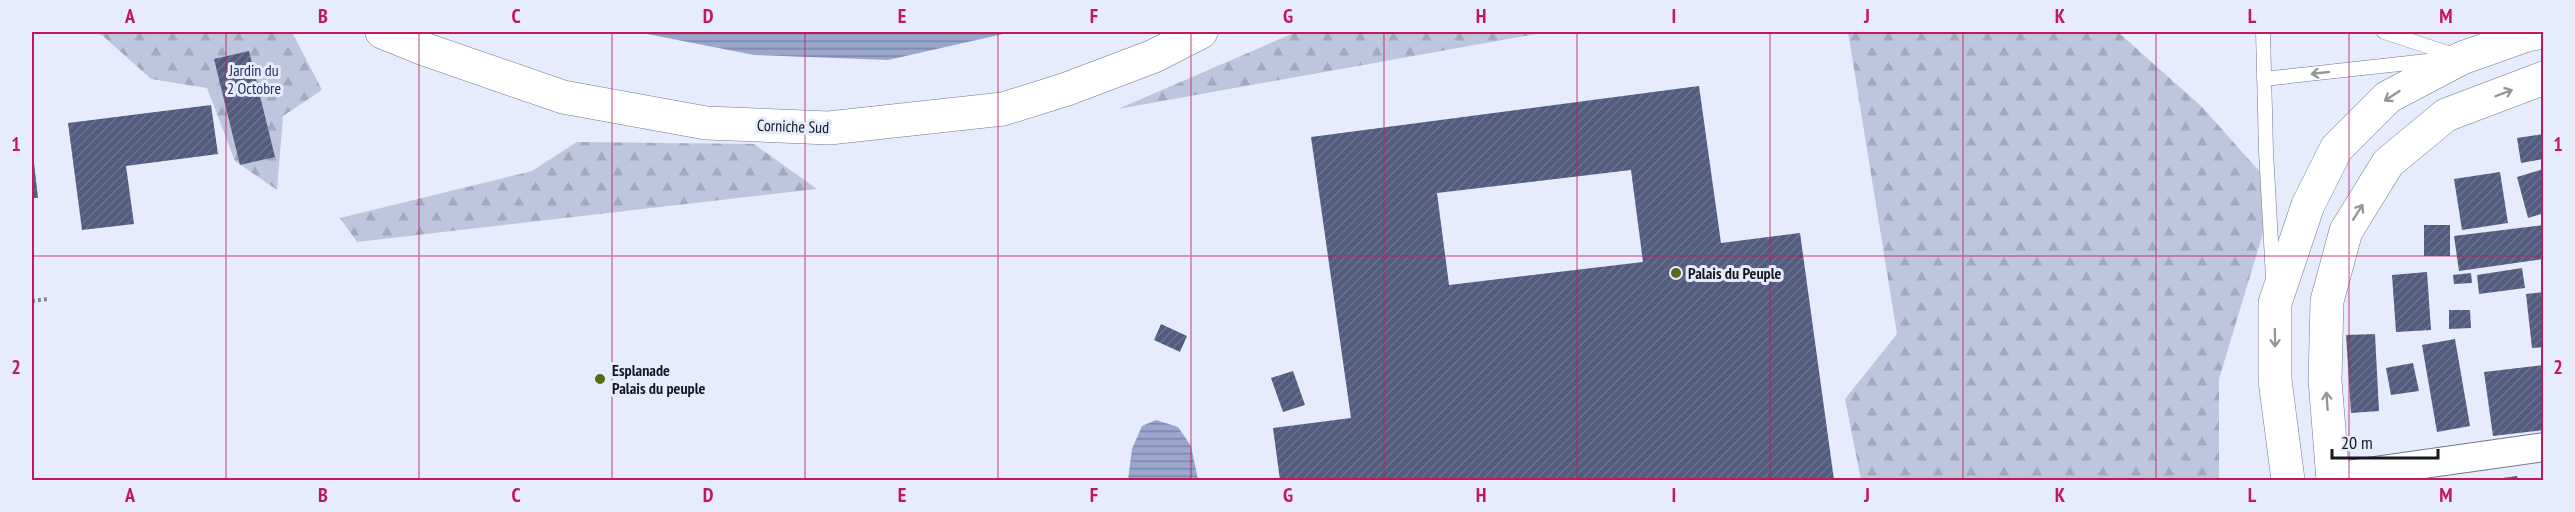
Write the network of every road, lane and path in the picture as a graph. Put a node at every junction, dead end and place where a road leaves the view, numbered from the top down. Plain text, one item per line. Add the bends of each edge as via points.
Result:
1 (382, 32) edge
2 (1201, 32) edge
3 (2263, 32) edge
4 (2384, 32) edge
5 (2544, 32) edge
6 (2462, 58) junction
7 (2544, 78) edge
8 (2264, 79) junction
9 (47, 299) dead end
10 (32, 301) edge
11 (2275, 303) junction
12 (2544, 447) edge
13 (2332, 479) edge
14 (2288, 480) edge

1 - 2 main road, Corniche Sud via 563,97 706,123 829,128 1003,109 1143,61
3 - 8 lane
4 - 6 lane
5 - 6 main road
6 -> 8 lane
6 -> 11 main road via 2388,97 2336,149 2308,205
13 -> 7 main road via 2325,380 2327,301 2346,231 2388,163 2446,115
8 - 11 lane
9 - 10 path
11 -> 14 main road via 2275,380
12 - 13 street

